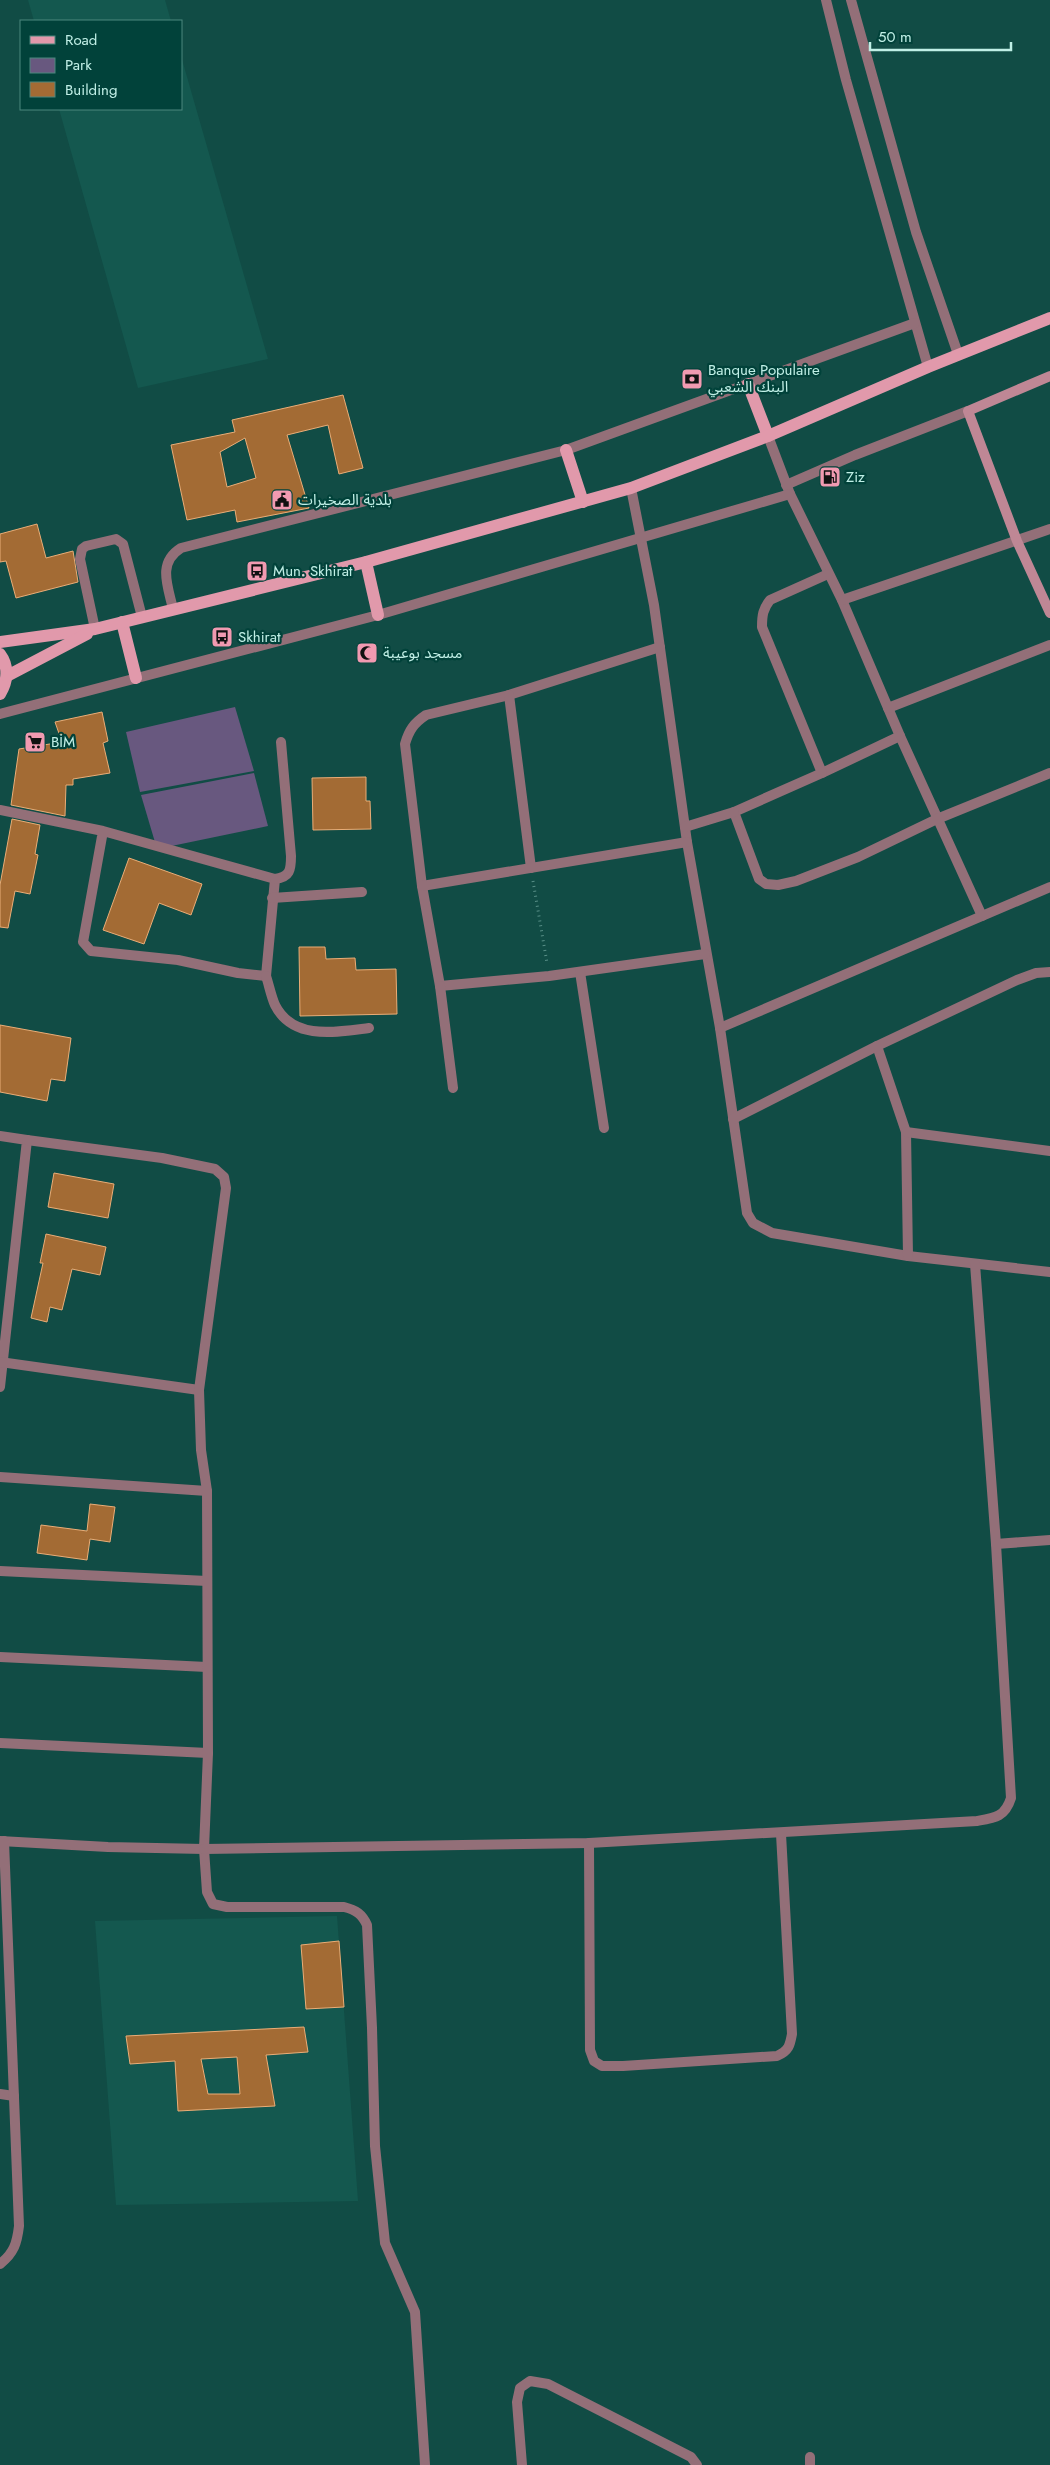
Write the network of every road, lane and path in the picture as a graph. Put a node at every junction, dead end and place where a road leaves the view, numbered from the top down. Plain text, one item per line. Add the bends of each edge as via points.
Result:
1 (826, 0) edge
2 (851, 0) edge
3 (1050, 318) edge
4 (915, 323) junction
5 (958, 354) junction
6 (928, 366) junction
7 (1050, 376) edge
8 (748, 384) junction
9 (968, 411) junction
10 (768, 436) junction
11 (566, 450) junction
12 (631, 488) junction
13 (788, 490) junction
14 (583, 502) junction
15 (1050, 529) edge
16 (642, 538) junction
17 (1017, 541) junction
18 (366, 562) junction
19 (828, 574) junction
20 (842, 600) junction
21 (173, 609) junction
22 (1050, 613) edge
23 (378, 615) junction
24 (142, 617) junction
25 (122, 622) junction
26 (96, 629) junction
27 (0, 642) edge
28 (1050, 645) edge
29 (660, 647) junction
30 (0, 654) edge
31 (7, 676) junction
32 (136, 678) junction
33 (0, 694) edge
34 (509, 695) junction
35 (888, 708) junction
36 (0, 714) edge
37 (900, 736) junction
38 (281, 742) dead end
39 (1050, 773) edge
40 (822, 774) junction
41 (0, 810) edge
42 (734, 812) junction
43 (938, 819) junction
44 (685, 827) junction
45 (103, 831) junction
46 (687, 842) junction
47 (531, 868) junction
48 (275, 879) junction
49 (422, 886) junction
50 (1050, 887) edge
51 (362, 892) dead end
52 (272, 898) junction
53 (982, 916) junction
54 (705, 954) junction
55 (580, 972) junction
56 (1050, 972) edge
57 (266, 976) junction
58 (549, 976) junction
59 (440, 986) junction
60 (369, 1028) dead end
61 (720, 1028) junction
62 (877, 1046) junction
63 (454, 1088) dead end
64 (733, 1119) junction
65 (604, 1128) dead end
66 (906, 1132) junction
67 (0, 1136) edge
68 (27, 1140) junction
69 (1050, 1151) edge
70 (908, 1256) junction
71 (975, 1264) junction
72 (1050, 1272) edge
73 (2, 1362) edge
74 (0, 1387) edge
75 (199, 1390) junction
76 (0, 1477) edge
77 (207, 1491) junction
78 (1050, 1540) edge
79 (996, 1544) junction
80 (0, 1571) edge
81 (207, 1581) junction
82 (0, 1657) edge
83 (207, 1668) junction
84 (0, 1743) edge
85 (208, 1753) junction
86 (782, 1834) junction
87 (2, 1841) edge
88 (589, 1843) junction
89 (204, 1849) junction
90 (0, 2094) edge
91 (14, 2096) junction
92 (0, 2264) edge
93 (425, 2465) edge
94 (522, 2465) edge
95 (697, 2465) edge

1 - 4 street
2 - 5 street via 916,232
3 - 5 main road
4 - 6 street
4 - 8 street
5 - 6 main road
6 - 10 main road
7 - 9 street
8 - 10 main road
8 - 11 street
9 - 13 street via 855,455
9 - 17 street
10 - 12 main road
10 - 13 street
11 - 14 main road
11 - 21 street via 181,548 168,560 165,572
12 - 14 main road
12 - 16 street
13 - 16 street
13 - 19 street
14 - 18 main road
15 - 17 street
16 - 23 street
16 - 29 street
17 - 20 street
17 - 22 street
18 - 21 main road
18 - 23 main road
19 - 20 street
19 - 40 street via 770,600 762,616 762,627
20 - 35 street
21 - 24 main road
23 - 32 street
24 - 25 main road
24 - 26 street via 123,544 111,539 86,546 80,559
25 - 26 main road
25 - 32 main road
26 - 27 main road
26 - 31 main road
28 - 35 street
29 - 34 street
29 - 44 street
30 - 31 main road
31 - 33 main road
32 - 36 street
34 - 47 street
34 - 49 street via 426,715 408,731 405,744
35 - 37 street
37 - 40 street
37 - 43 street
38 - 48 street via 291,870
39 - 43 street
40 - 42 street
41 - 45 street
42 - 43 street via 759,879 766,884 778,885 858,857
42 - 44 street
43 - 53 street
44 - 46 street
45 - 48 street
45 - 57 street via 84,933 86,948
46 - 47 street
46 - 54 street
47 - 49 street
47 - 58 path
48 - 52 street
49 - 59 street
50 - 53 street
51 - 52 street
52 - 57 street
53 - 61 street
54 - 55 street
54 - 61 street
55 - 58 street
55 - 65 street
56 - 62 street via 1017,980
57 - 60 street via 275,1005 297,1028 329,1033
58 - 59 street
59 - 63 street
61 - 64 street
62 - 64 street
62 - 66 street
64 - 70 street via 746,1205 753,1223 772,1233
66 - 69 street
66 - 70 street
67 - 68 street
68 - 73 street
68 - 75 street via 162,1158 221,1172 226,1188
70 - 71 street
71 - 72 street
71 - 79 street
73 - 74 street
73 - 75 street
75 - 77 street via 201,1450
76 - 77 street
77 - 81 street
78 - 79 street
79 - 86 street via 1011,1798 1008,1808 1000,1817 977,1821
80 - 81 street
81 - 83 street
82 - 83 street
83 - 85 street
84 - 85 street
85 - 89 street
86 - 88 street
86 - 88 street via 792,2034 786,2052 777,2056 623,2066 602,2066 594,2061 590,2050
87 - 89 street
87 - 91 street
88 - 89 street
89 - 93 street via 206,1892 213,1904 227,1907 344,1907 363,1916 367,1925 375,2146 384,2243 415,2312
90 - 91 street
91 - 92 street via 19,2226 10,2257
94 - 95 street via 517,2402 520,2388 530,2381 548,2384 691,2457

